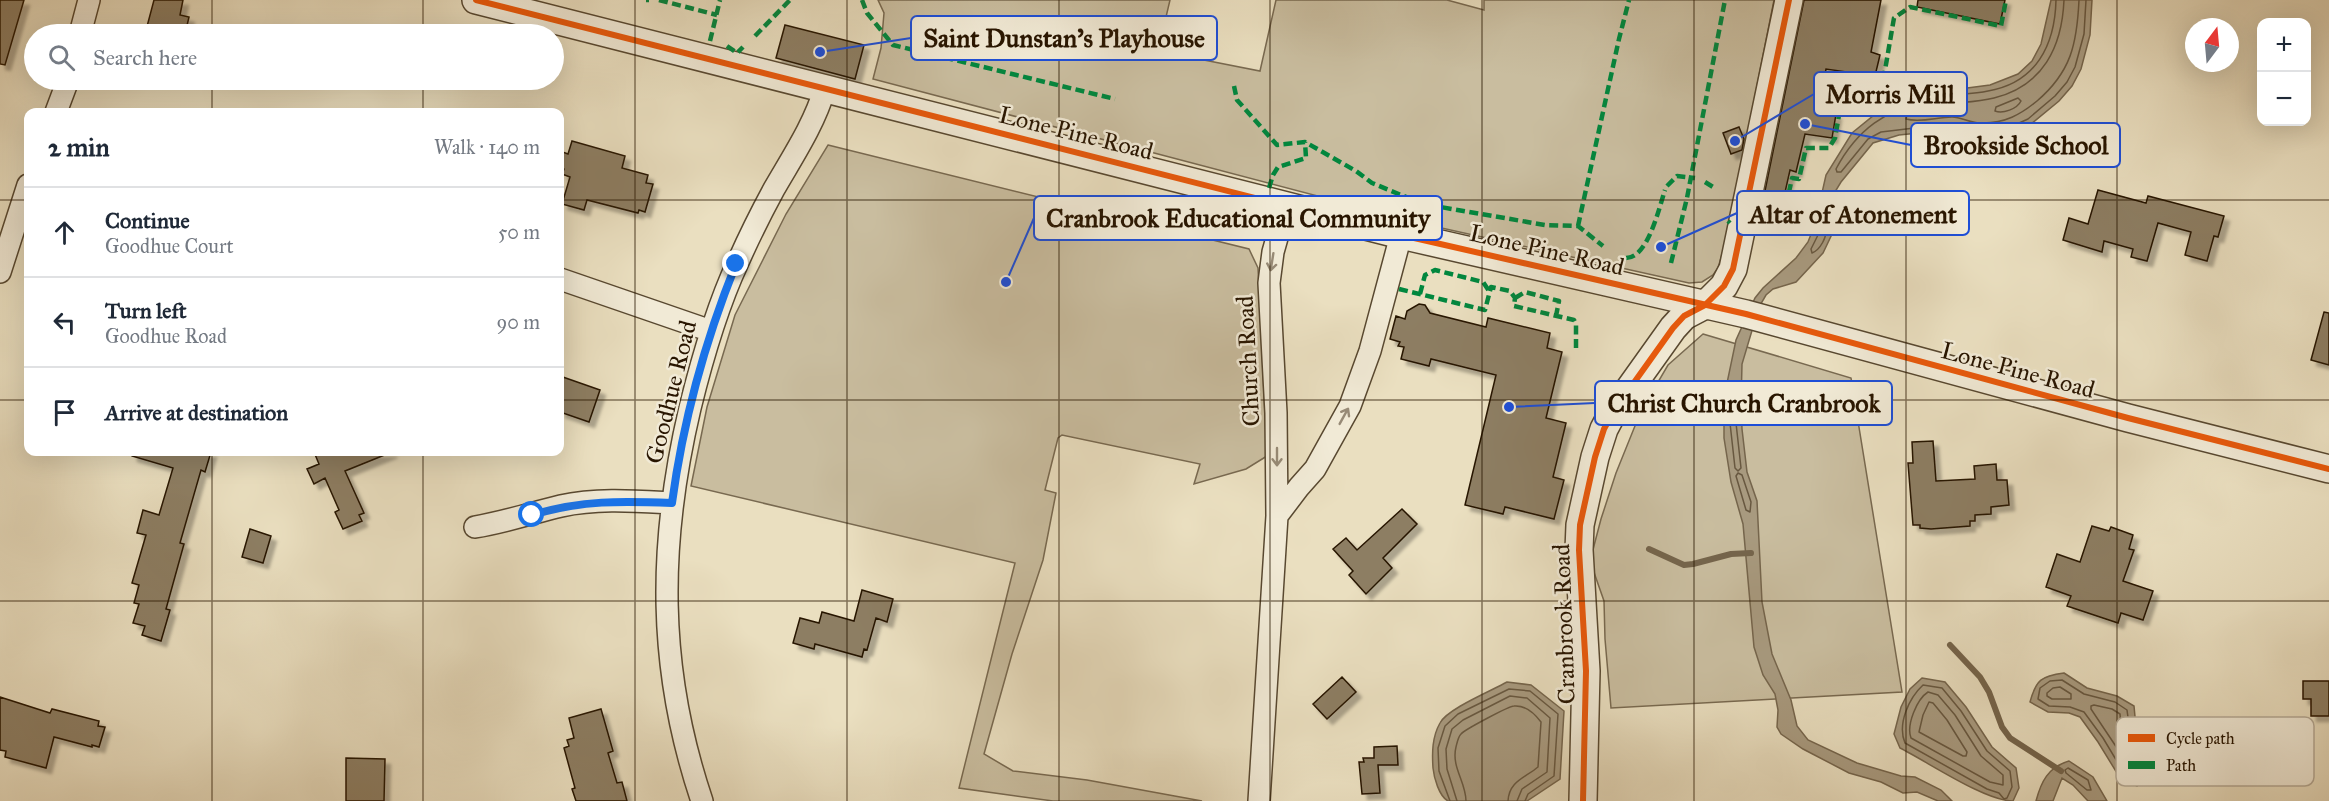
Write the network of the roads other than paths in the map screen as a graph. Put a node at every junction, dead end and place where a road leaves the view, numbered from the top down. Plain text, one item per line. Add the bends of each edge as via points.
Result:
1 (89, 0) edge
2 (476, 0) edge
3 (1789, 0) edge
4 (83, 24) edge
5 (825, 88) junction
6 (64, 90) edge
7 (58, 108) edge
8 (24, 198) edge
9 (1286, 206) junction
10 (1401, 235) junction
11 (0, 273) edge
12 (564, 280) edge
13 (1705, 305) junction
14 (711, 330) junction
15 (2329, 469) edge
16 (672, 503) junction
17 (1277, 516) junction
18 (475, 527) dead end
19 (702, 801) edge
20 (1259, 801) edge
21 (1583, 801) edge

1 - 4 street
2 - 5 street, Lone Pine Road
3 - 13 street, Cranbrook Road via 1733,269 1724,286
5 - 9 street, Lone Pine Road
5 - 14 street, Goodhue Road via 814,120 736,264
6 - 7 street
8 - 11 street
9 - 10 street, Lone Pine Road
9 -> 17 street, Church Road via 1269,283
10 - 13 street, Lone Pine Road
17 -> 10 street via 1315,470 1350,406 1371,351
12 - 14 street
13 - 15 street, Lone Pine Road
13 - 21 street, Cranbrook Road via 1684,316 1673,328 1613,412 1586,491 1579,550 1586,671
14 - 16 street, Goodhue Road via 683,439
16 - 18 street via 587,502
16 - 19 street, Goodhue Road via 666,570 669,645 680,722
17 - 20 street, Church Road

